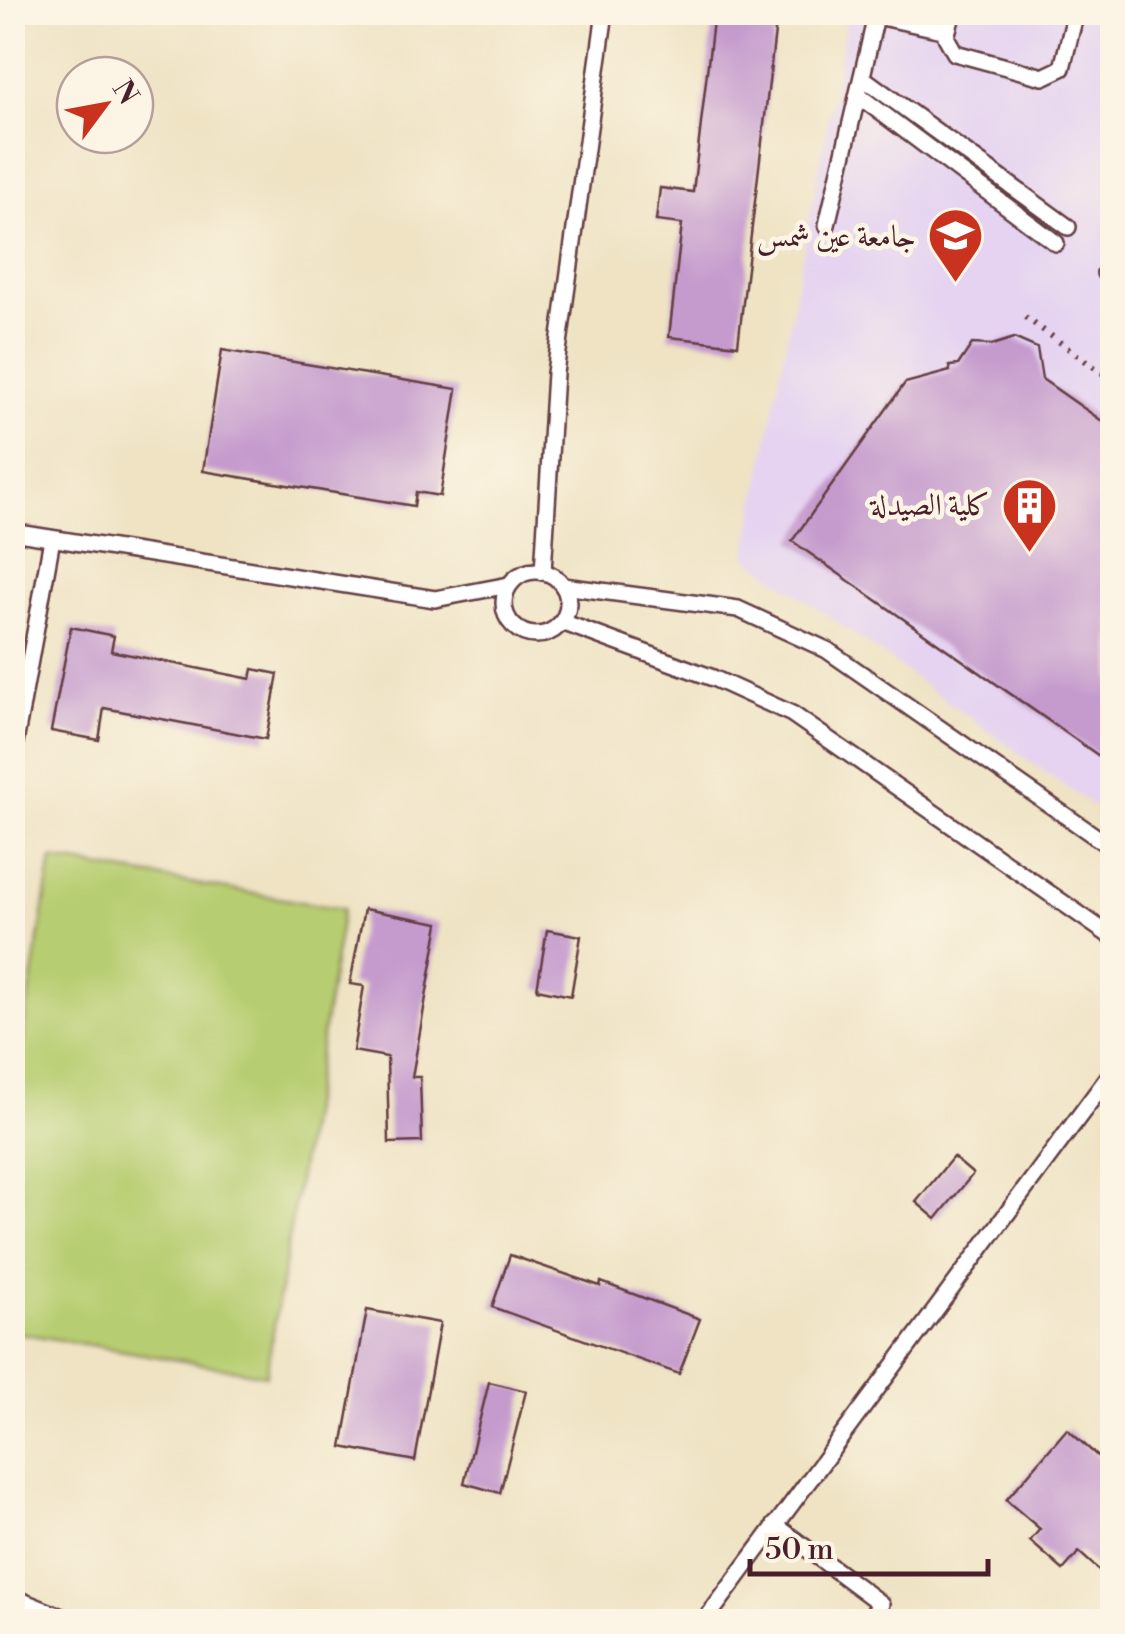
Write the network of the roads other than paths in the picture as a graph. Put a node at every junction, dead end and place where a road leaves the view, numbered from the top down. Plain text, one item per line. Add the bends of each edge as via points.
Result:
1 (605, 12) edge
2 (953, 12) edge
3 (1076, 12) edge
4 (877, 14) edge
5 (947, 32) junction
6 (864, 78) junction
7 (859, 96) junction
8 (827, 226) dead end
9 (1068, 227) dead end
10 (1056, 242) dead end
11 (12, 532) edge
12 (52, 539) junction
13 (543, 572) junction
14 (510, 585) junction
15 (563, 586) junction
16 (562, 622) junction
17 (12, 758) edge
18 (1112, 848) edge
19 (1112, 937) edge
20 (1112, 1072) edge
21 (774, 1525) junction
22 (12, 1596) edge
23 (74, 1622) edge
24 (704, 1622) edge
25 (868, 1622) edge

1 - 13 lane via 555,373
2 - 5 lane
3 - 5 lane via 1062,68 1048,77 961,56 950,49
4 - 5 lane
4 - 6 lane
6 - 7 lane
6 - 9 lane
7 - 8 lane
7 - 10 lane
11 - 12 lane
12 - 14 lane via 434,599
12 - 17 lane
13 - 14 lane via 530,571
13 - 15 lane
14 - 16 lane via 504,609 518,629 542,635
15 - 16 lane via 568,598
15 - 18 lane via 738,609 827,650
16 - 19 lane via 792,714
20 - 21 lane
21 - 24 lane
21 - 25 lane via 881,1604
22 - 23 lane

